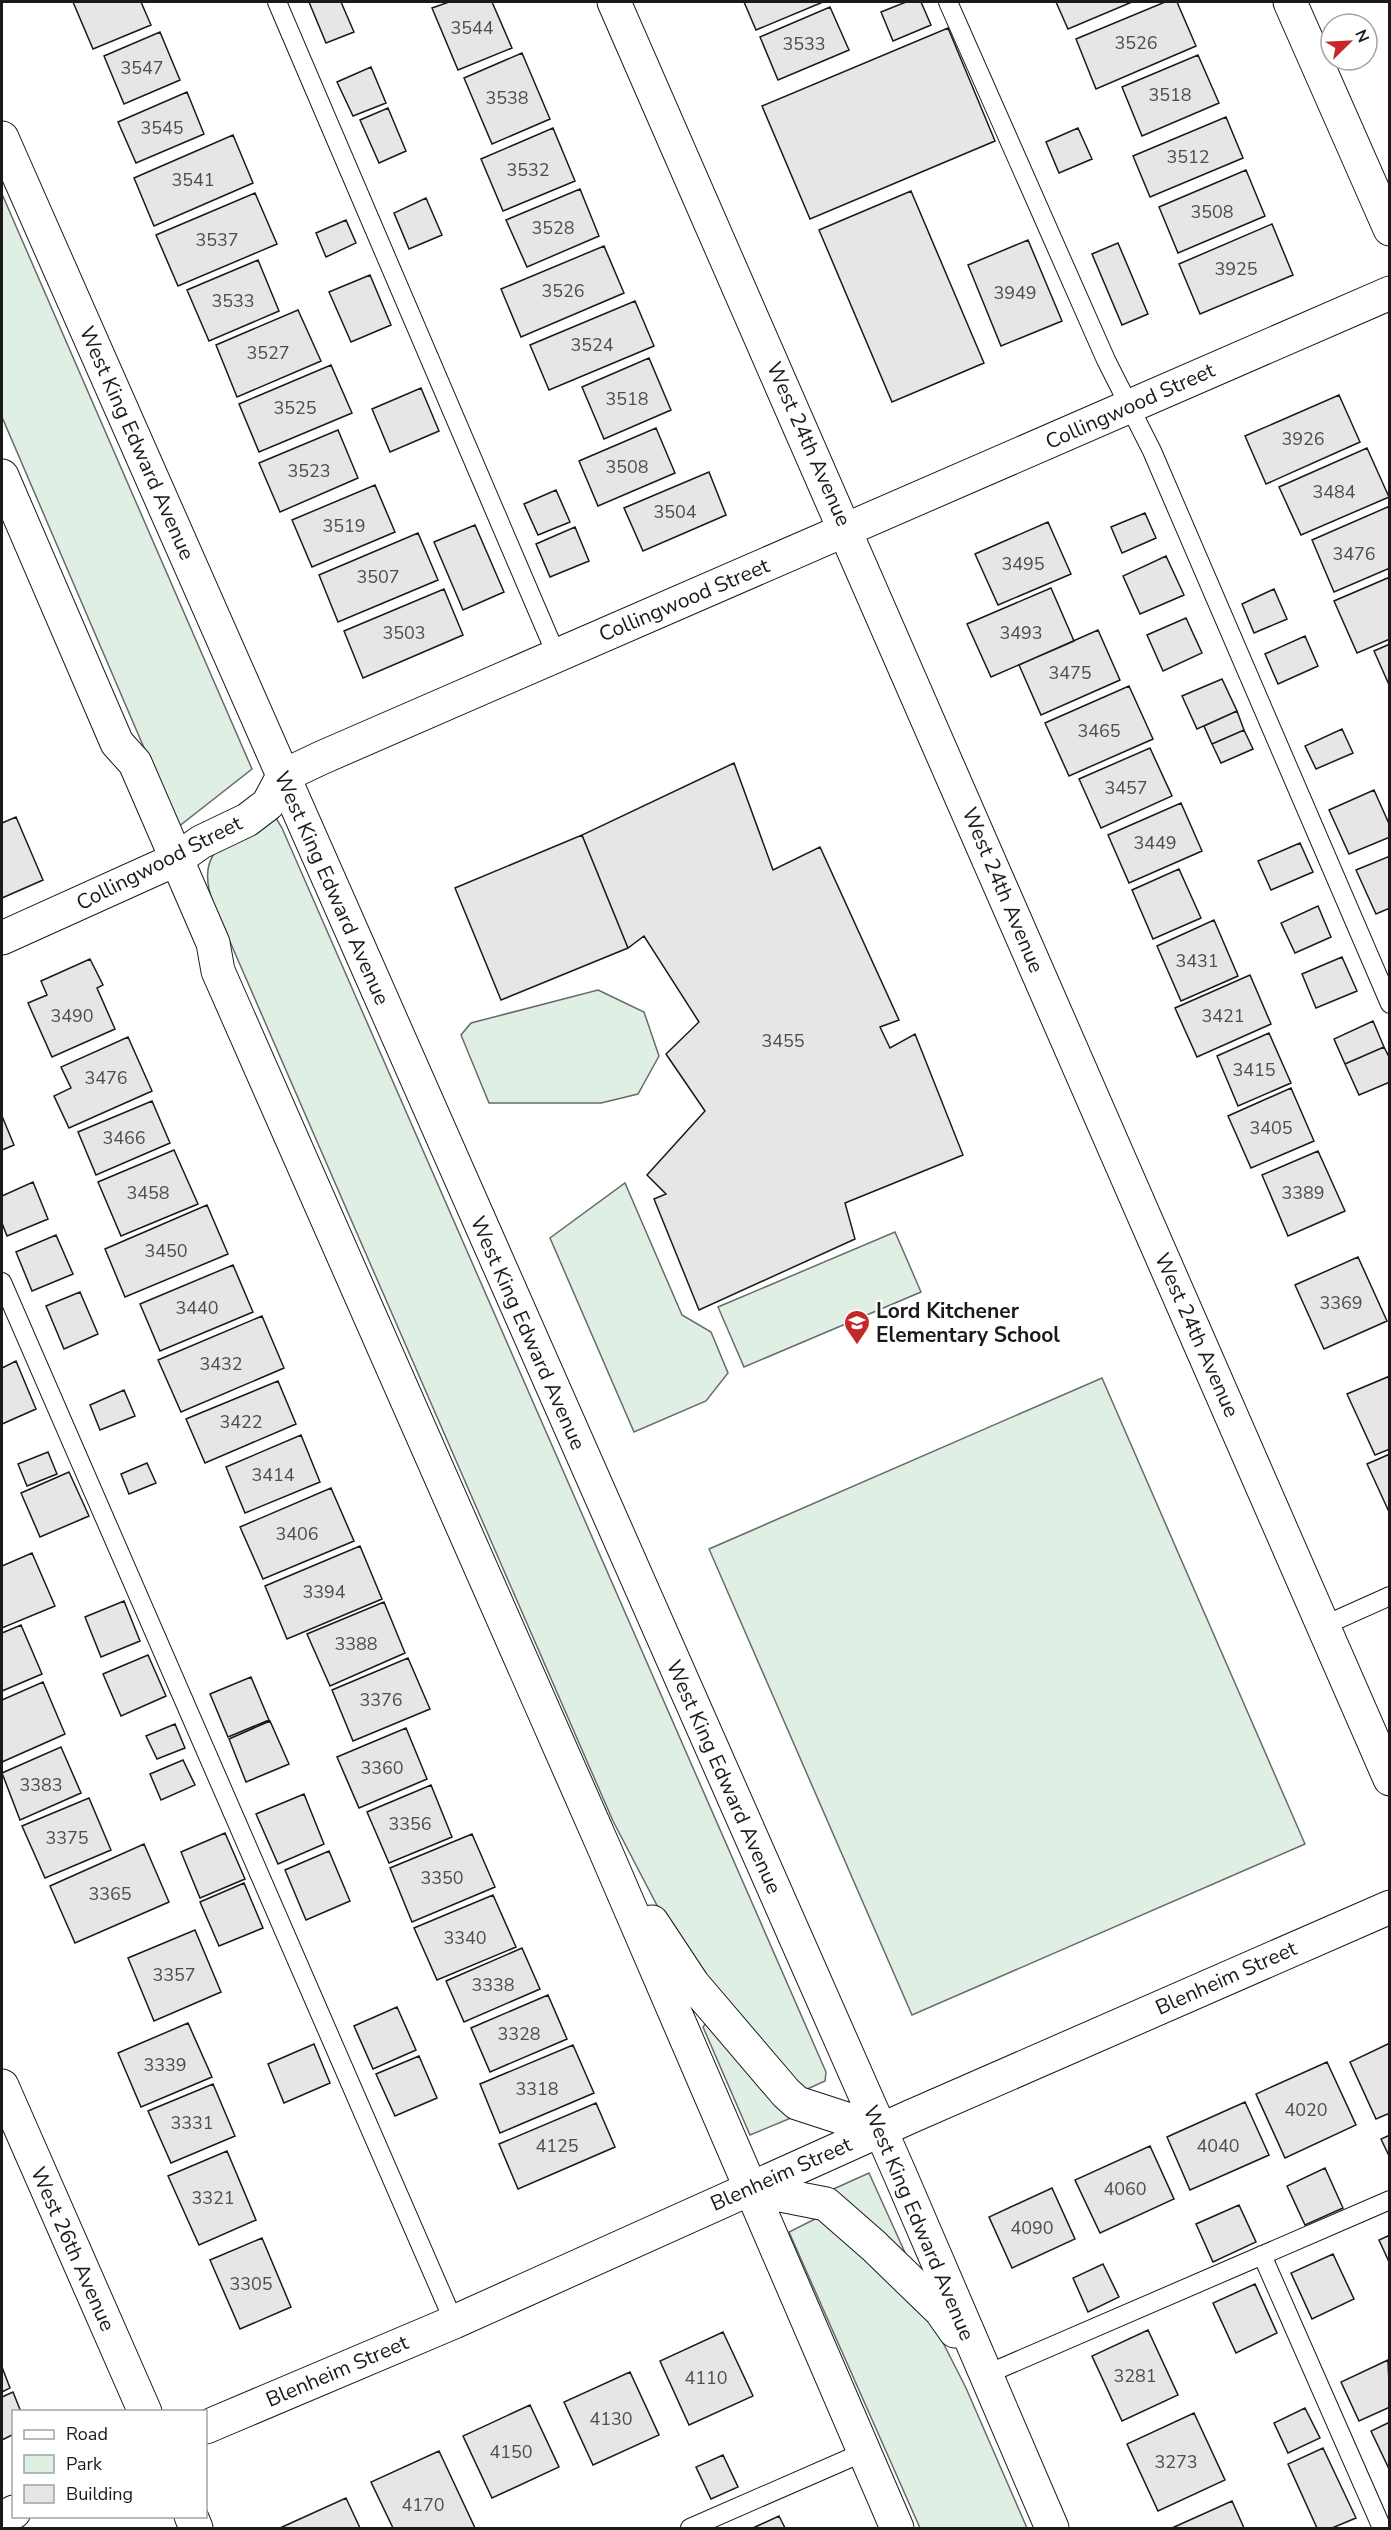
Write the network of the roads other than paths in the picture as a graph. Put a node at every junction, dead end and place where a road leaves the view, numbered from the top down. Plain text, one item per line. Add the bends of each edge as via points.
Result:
1 (277, 2) edge
2 (615, 2) edge
3 (948, 2) edge
4 (1290, 2) edge
5 (2, 138) edge
6 (1389, 229) edge
7 (1389, 293) edge
8 (1130, 406) junction
9 (2, 476) edge
10 (847, 530) junction
11 (556, 654) junction
12 (283, 776) junction
13 (177, 859) junction
14 (2, 938) edge
15 (1389, 1004) edge
16 (2, 1282) edge
17 (1389, 1596) edge
18 (1323, 1626) junction
19 (1389, 1779) edge
20 (605, 1850) junction
21 (1389, 1907) edge
22 (2, 2086) edge
23 (880, 2130) junction
24 (749, 2189) junction
25 (1389, 2200) edge
26 (1262, 2255) junction
27 (454, 2322) junction
28 (985, 2375) junction
29 (144, 2410) edge
30 (207, 2427) edge
31 (864, 2452) junction
32 (690, 2529) edge
33 (897, 2529) edge
34 (1052, 2529) edge
35 (1382, 2529) edge

1 - 11 lane
2 - 10 main road, West 24th Avenue
3 - 8 lane
4 - 6 main road
5 - 12 main road, West King Edward Avenue
7 - 8 main road, Collingwood Street
8 - 10 main road, Collingwood Street
8 - 15 lane
9 - 13 main road via 117,742 135,763
10 - 11 main road, Collingwood Street
10 - 18 main road, West 24th Avenue
11 - 12 main road, Collingwood Street
12 - 13 main road, Collingwood Street via 268,804
12 - 23 main road, West King Edward Avenue
13 - 14 main road, Collingwood Street
13 - 20 main road via 213,943 218,971
16 - 27 lane
17 - 18 lane
18 - 19 main road, West 24th Avenue
20 - 23 main road via 693,1984 786,2093 796,2103
20 - 24 main road
21 - 23 main road, Blenheim Street
22 - 29 main road, West 26th Avenue
23 - 24 main road, Blenheim Street
23 - 28 main road, West King Edward Avenue
24 - 27 main road, Blenheim Street
24 - 28 main road via 826,2204 941,2311
24 - 31 main road
25 - 26 lane
26 - 28 lane
26 - 35 lane
27 - 30 main road, Blenheim Street
28 - 34 main road, West King Edward Avenue
31 - 32 lane
31 - 33 main road

